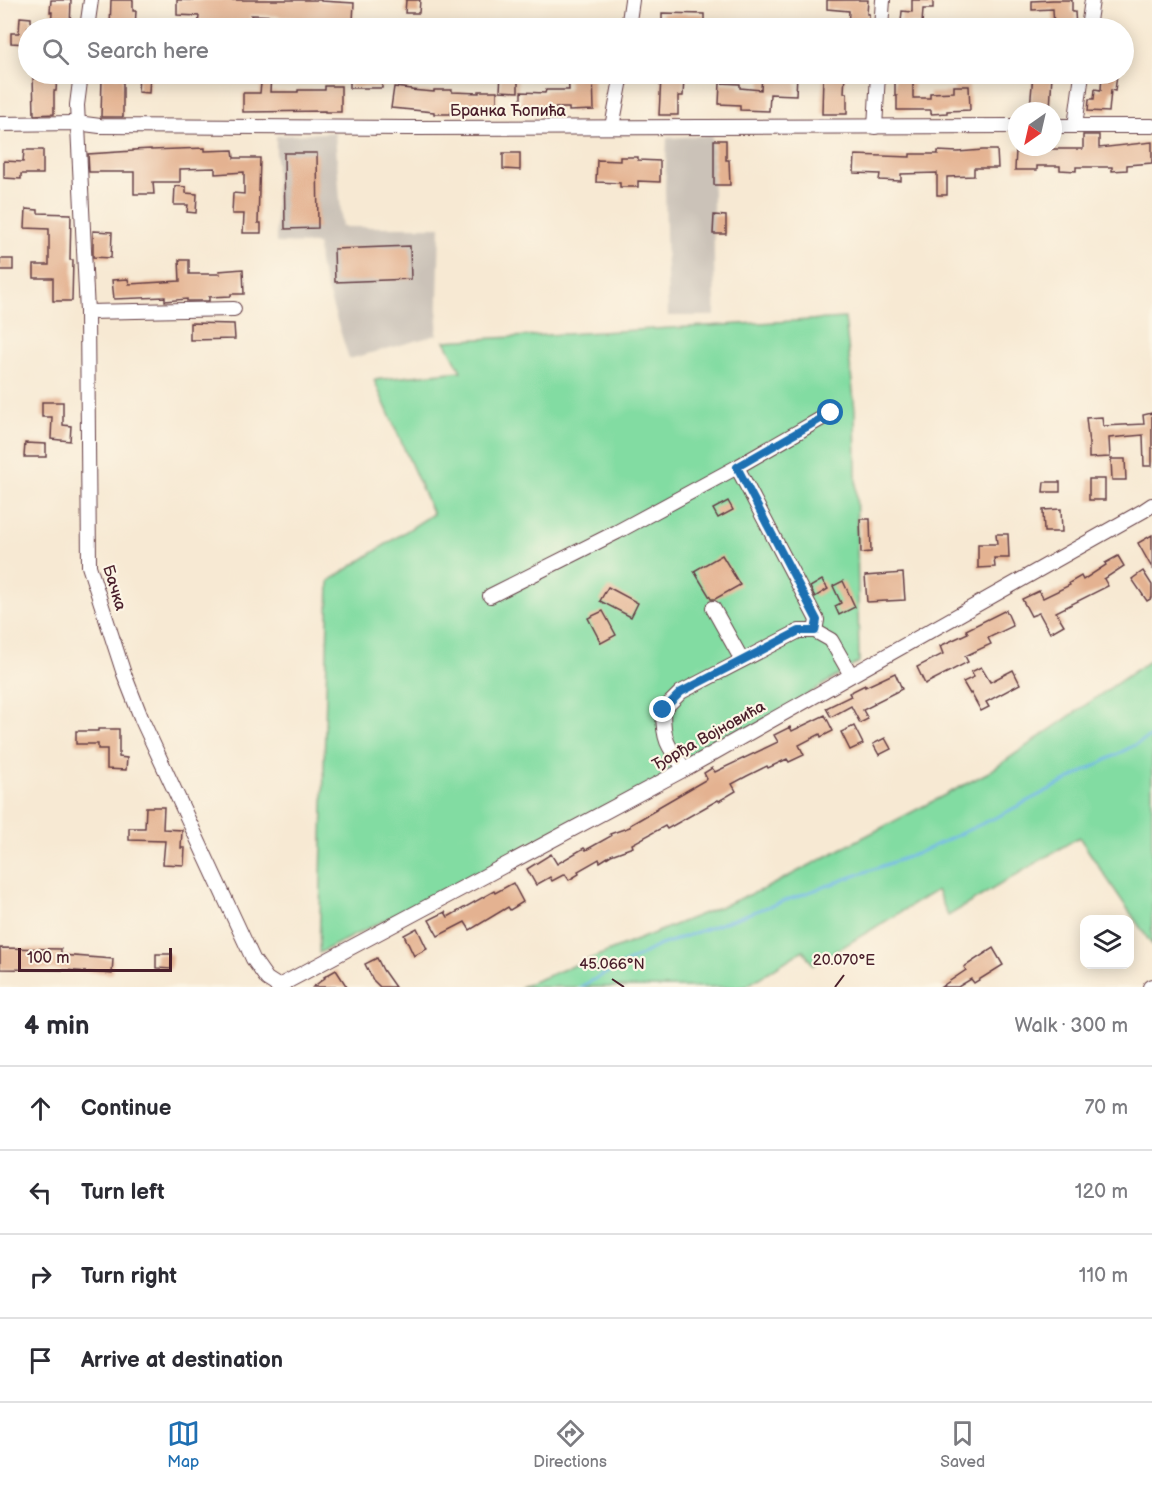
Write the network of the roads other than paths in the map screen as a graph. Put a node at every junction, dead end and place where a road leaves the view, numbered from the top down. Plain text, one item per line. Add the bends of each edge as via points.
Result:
1 (91, 0) edge
2 (632, 0) edge
3 (883, 0) edge
4 (1092, 0) edge
5 (88, 18) edge
6 (629, 18) edge
7 (882, 18) edge
8 (1089, 18) edge
9 (80, 84) edge
10 (620, 84) edge
11 (877, 84) edge
12 (1081, 84) edge
13 (77, 123) junction
14 (0, 124) edge
15 (1008, 126) edge
16 (1062, 126) edge
17 (1075, 126) junction
18 (1152, 126) edge
19 (612, 127) junction
20 (875, 127) junction
21 (234, 309) dead end
22 (87, 312) junction
23 (831, 413) dead end
24 (737, 467) junction
25 (1152, 505) edge
26 (490, 596) dead end
27 (712, 608) dead end
28 (815, 631) junction
29 (742, 660) junction
30 (851, 675) junction
31 (685, 769) junction
32 (278, 986) edge

1 - 5 street
2 - 6 street
3 - 7 street
4 - 8 street
9 - 13 street, Бачка
10 - 19 street
11 - 20 street
12 - 17 street
13 - 14 street, Бранка Ћопића
13 - 19 street, Бранка Ћопића via 327,128
13 - 22 street, Бачка
15 - 20 street, Бранка Ћопића
16 - 17 street
17 - 18 street
19 - 20 street, Бранка Ћопића
21 - 22 street
22 - 32 street, Бачка via 89,566 142,720 253,959 267,979
23 - 24 street
24 - 26 street
24 - 28 street via 817,620
25 - 30 street, Ђорђа Војновића
27 - 29 street
28 - 29 street via 799,631
28 - 30 street via 831,640
29 - 31 street via 681,692 663,710 669,748
30 - 31 street, Ђорђа Војновића
31 - 32 street, Ђорђа Војновића

